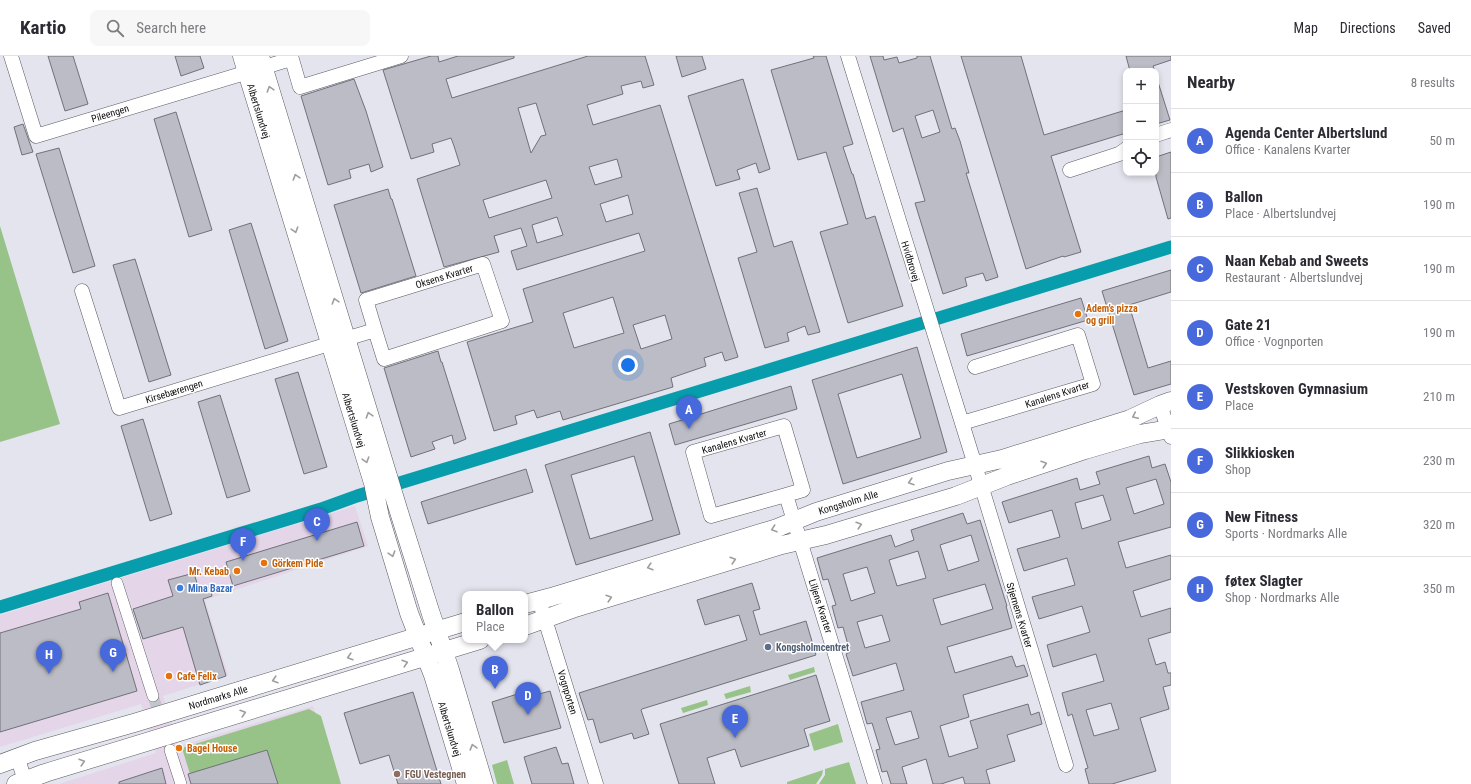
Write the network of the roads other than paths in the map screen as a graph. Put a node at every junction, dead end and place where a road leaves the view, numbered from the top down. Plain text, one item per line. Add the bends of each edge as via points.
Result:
1 (11, 56) edge
2 (401, 56) edge
3 (848, 56) edge
4 (291, 57) edge
5 (253, 63) edge
6 (1171, 130) edge
7 (1159, 134) edge
8 (1123, 151) edge
9 (1070, 170) dead end
10 (82, 291) dead end
11 (375, 330) junction
12 (338, 341) junction
13 (975, 367) dead end
14 (1166, 403) edge
15 (962, 423) junction
16 (1170, 432) edge
17 (975, 465) junction
18 (381, 481) junction
19 (982, 486) junction
20 (786, 495) junction
21 (794, 521) junction
22 (800, 541) junction
23 (118, 583) dead end
24 (532, 602) edge
25 (545, 619) junction
26 (462, 623) edge
27 (528, 625) edge
28 (437, 631) junction
29 (418, 636) junction
30 (470, 643) edge
31 (444, 651) junction
32 (426, 656) junction
33 (154, 696) tunnel mouth
34 (170, 750) tunnel mouth
35 (17, 756) junction
36 (0, 764) edge
37 (1066, 765) dead end
38 (22, 783) edge
39 (181, 784) edge
40 (466, 784) edge
41 (484, 784) edge
42 (596, 784) edge
43 (875, 784) edge

1 - 5 street, Pileengen via 36,136
2 - 4 street via 300,87
3 - 15 street, Hvidbrovej
4 - 5 street
5 - 12 street, Albertslundvej
6 - 7 street
8 - 9 street
10 - 12 street, Kirsebærengen via 119,408
11 - 11 street, Oksens Kvarter via 384,359 502,321 483,264 366,300
11 - 12 street
12 - 18 street, Albertslundvej
13 - 15 street, Kanalens Kvarter via 1078,335 1093,384
14 - 16 street
14 -> 17 street, Kongsholm Alle via 1130,419
15 - 17 street, Hvidbrovej
19 -> 16 street via 1140,434
17 - 19 street, Stjernens Kvarter
17 -> 21 street, Kongsholm Alle via 904,484
18 - 28 street, Albertslundvej via 399,512
18 -> 29 street, Albertslundvej via 380,517
22 -> 19 street via 956,496
19 - 37 street, Stjernens Kvarter
20 - 20 street, Kanalens Kvarter via 803,490 784,426 693,452 711,516
20 - 21 street
21 - 22 street, Liljens Kvarter
21 -> 24 street, Kongsholm Alle
25 -> 22 street via 760,551
22 - 43 street, Liljens Kvarter
23 - 33 street
24 - 25 street, Vognporten
25 - 27 street
25 - 42 street, Vognporten
26 - 28 street
28 - 29 street, Nordmarks Alle
28 - 31 street, Albertslundvej
29 - 32 street, Albertslundvej
29 -> 35 street, Nordmarks Alle
30 - 31 street
31 - 32 street
41 -> 31 street, Albertslundvej
38 -> 32 street via 45,773
32 - 40 street, Albertslundvej
34 - 39 street
35 - 36 street, Nordmarks Alle
35 - 38 street

